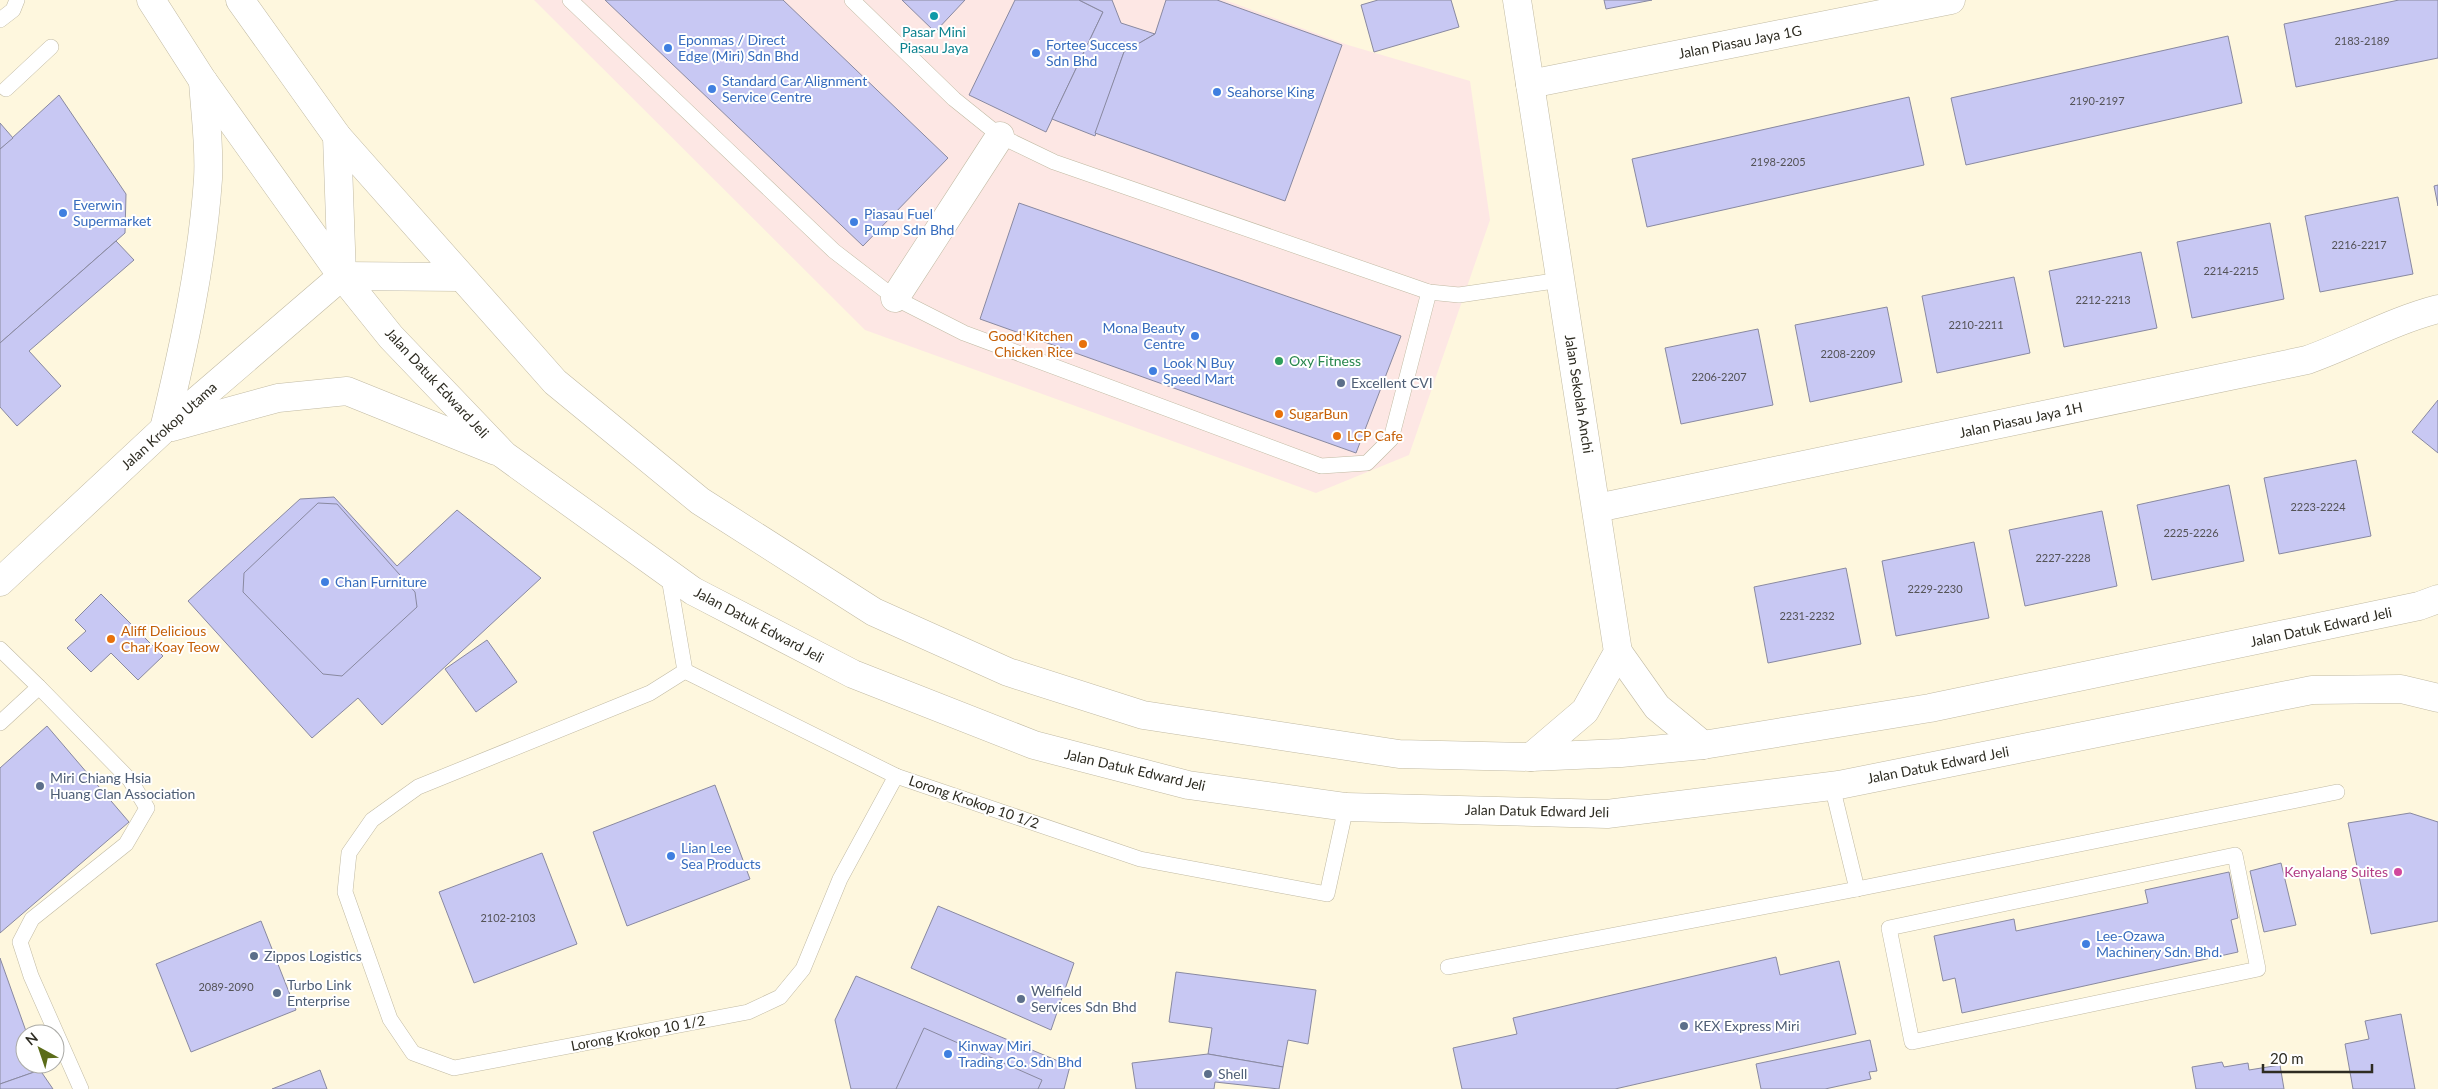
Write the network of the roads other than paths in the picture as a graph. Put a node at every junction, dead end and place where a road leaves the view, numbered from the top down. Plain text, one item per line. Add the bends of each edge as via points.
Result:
1 (16, 0) edge
2 (152, 0) edge
3 (240, 0) edge
4 (570, 0) edge
5 (852, 0) edge
6 (1517, 0) edge
7 (1951, 0) edge
8 (0, 20) edge
9 (51, 48) dead end
10 (203, 81) junction
11 (1530, 84) junction
12 (6, 89) dead end
13 (337, 136) junction
14 (1000, 136) junction
15 (342, 276) junction
16 (460, 277) junction
17 (1561, 280) junction
18 (1429, 292) junction
19 (895, 298) junction
20 (2438, 309) edge
21 (164, 429) junction
22 (504, 455) junction
23 (1596, 508) junction
24 (668, 572) junction
25 (0, 582) edge
26 (2438, 599) edge
27 (0, 649) edge
28 (1618, 652) junction
29 (684, 671) junction
30 (39, 687) junction
31 (2438, 698) edge
32 (0, 724) edge
33 (1703, 745) junction
34 (1531, 757) junction
35 (896, 776) junction
36 (1832, 786) junction
37 (2338, 792) dead end
38 (1346, 807) junction
39 (1857, 888) junction
40 (1889, 928) joint
41 (1448, 967) dead end
42 (82, 1089) edge

1 - 8 lane via 13,10
2 - 10 street, Jalan Datuk Edward Jeli
3 - 13 street, Jalan Datuk Edward Jeli
4 - 19 lane via 834,251
5 - 14 lane via 954,100
6 - 11 street, Jalan Sekolah Anchi
7 - 11 street, Jalan Piasau Jaya 1G
9 - 12 lane
10 - 15 street, Jalan Datuk Edward Jeli
10 - 21 street via 208,177 201,240 188,327
11 - 17 street, Jalan Sekolah Anchi
13 - 15 street
13 - 16 street, Jalan Datuk Edward Jeli
14 - 18 lane via 1054,162
14 - 19 street
15 - 16 street
15 - 21 street, Jalan Krokop Utama
15 - 22 street, Jalan Datuk Edward Jeli via 391,337
16 - 34 street, Jalan Datuk Edward Jeli via 555,382 700,501 874,612 1008,672 1144,715 1399,754
17 - 18 lane via 1459,295
17 - 23 street, Jalan Sekolah Anchi
18 - 19 lane via 1391,439 1366,464 1321,466 964,333
20 - 23 street, Jalan Piasau Jaya 1H via 2409,316 2307,360
21 - 22 street via 278,398 346,391
21 - 25 street, Jalan Krokop Utama
22 - 24 street, Jalan Datuk Edward Jeli
23 - 28 street, Jalan Sekolah Anchi
24 - 29 lane
24 - 38 street, Jalan Datuk Edward Jeli via 693,591 854,674 1034,745 1188,784
26 - 33 street, Jalan Datuk Edward Jeli via 2410,608 1930,708
27 - 30 lane
28 - 33 street via 1657,707
28 - 34 street via 1585,710
29 - 35 lane
29 - 35 lane, Lorong Krokop 10 1/2 via 650,694 418,787 372,820 349,853 345,892 390,1020 413,1053 454,1068 748,1012 780,997 803,969 840,878
30 - 32 lane
30 - 42 lane via 130,780 147,808 126,844 32,919 20,942 31,976
31 - 36 street, Jalan Datuk Edward Jeli via 2402,689 2312,690
33 - 34 street, Jalan Datuk Edward Jeli via 1621,754
35 - 38 lane, Lorong Krokop 10 1/2 via 1140,859 1327,894
36 - 38 street, Jalan Datuk Edward Jeli via 1607,814
36 - 39 lane
37 - 39 lane
39 - 41 lane
40 - 40 lane via 1912,1042 2258,969 2235,855

